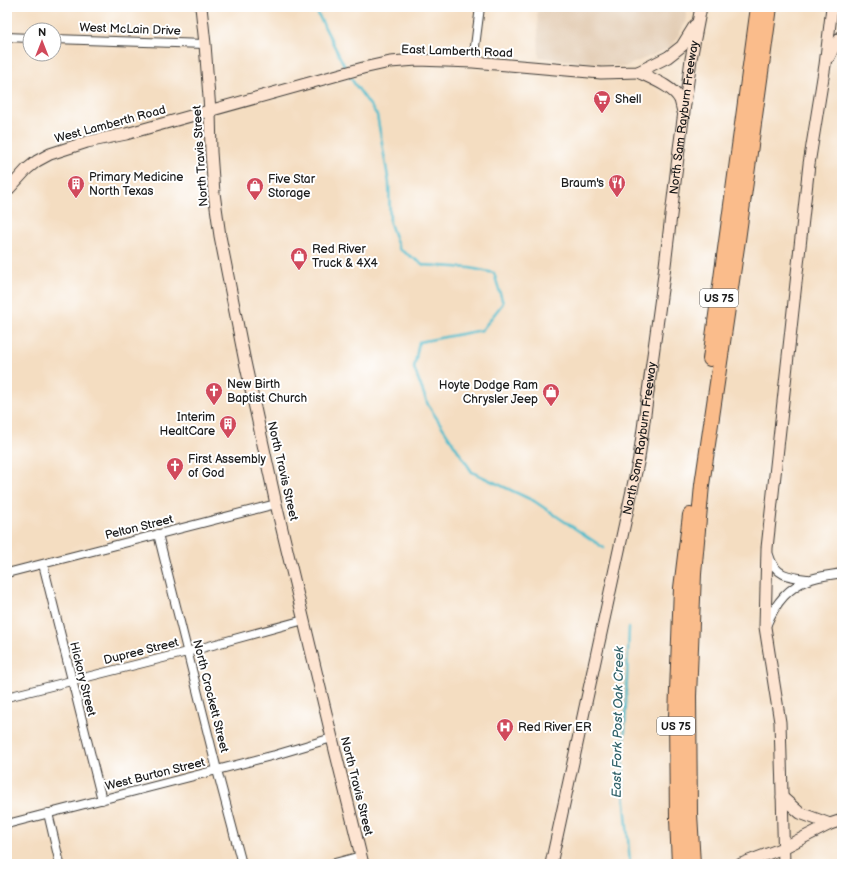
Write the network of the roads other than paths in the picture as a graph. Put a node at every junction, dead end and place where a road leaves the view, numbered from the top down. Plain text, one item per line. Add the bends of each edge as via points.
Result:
1 (201, 7) edge
2 (480, 7) edge
3 (758, 7) edge
4 (770, 7) edge
5 (832, 7) edge
6 (701, 11) edge
7 (842, 36) edge
8 (7, 37) edge
9 (22, 38) edge
10 (62, 39) edge
11 (205, 44) junction
12 (473, 62) junction
13 (825, 65) junction
14 (638, 72) junction
15 (210, 111) junction
16 (684, 115) junction
17 (7, 191) edge
18 (276, 504) junction
19 (158, 534) junction
20 (767, 548) junction
21 (43, 564) junction
22 (7, 573) edge
23 (842, 573) edge
24 (809, 579) junction
25 (304, 620) junction
26 (765, 627) junction
27 (187, 652) junction
28 (72, 681) junction
29 (7, 698) edge
30 (332, 738) junction
31 (217, 770) junction
32 (782, 797) junction
33 (102, 800) junction
34 (48, 813) junction
35 (690, 814) junction
36 (842, 820) edge
37 (7, 824) edge
38 (830, 824) junction
39 (783, 848) junction
40 (362, 860) edge
41 (743, 863) edge
42 (60, 864) edge
43 (242, 864) edge
44 (331, 864) edge
45 (551, 864) edge
46 (679, 864) edge
47 (693, 864) edge
48 (699, 864) edge
49 (784, 864) edge

1 - 11 main road, North Travis Street
2 - 12 street
3 - 46 highway, US 75 via 681,588 676,716
4 - 35 highway, US 75 via 702,486 694,574 689,696
5 - 13 main road
6 - 14 main road via 682,46
6 - 16 main road, North Sam Rayburn Freeway via 691,59
7 - 13 main road
8 - 9 street
10 - 11 street, West McLain Drive
11 - 15 main road, North Travis Street
12 - 14 main road, East Lamberth Road via 601,74
12 - 15 main road, East Lamberth Road via 390,62
13 - 20 main road via 809,164
14 - 16 main road via 669,88 680,99
15 - 17 main road, West Lamberth Road via 50,154 27,169
15 - 18 main road, North Travis Street via 214,193 220,236
16 - 45 main road, North Sam Rayburn Freeway via 639,458
18 - 19 street, Pelton Street
18 - 25 main road, North Travis Street
19 - 21 street, Pelton Street
19 - 27 street, North Crockett Street
20 - 24 street via 771,564 779,572
20 - 26 main road
21 - 22 street, Pelton Street
21 - 28 street, Hickory Street
23 - 24 street
24 - 26 street via 793,587 780,600
25 - 27 street, Dupree Street
25 - 30 main road, North Travis Street
26 - 32 main road via 780,722
27 - 28 street, Dupree Street
27 - 31 street, North Crockett Street
28 - 29 street, Dupree Street
28 - 33 street, Hickory Street
30 - 31 street, West Burton Street via 275,756
30 - 40 main road, North Travis Street
31 - 33 street, West Burton Street
31 - 43 street, North Crockett Street
32 - 38 main road via 800,813
32 - 39 main road
33 - 34 street, West Burton Street
34 - 37 street, West Burton Street
34 - 42 street
35 - 47 highway, US 75
35 - 48 highway
36 - 38 main road
38 - 39 main road
39 - 41 main road
39 - 49 main road
40 - 44 street

